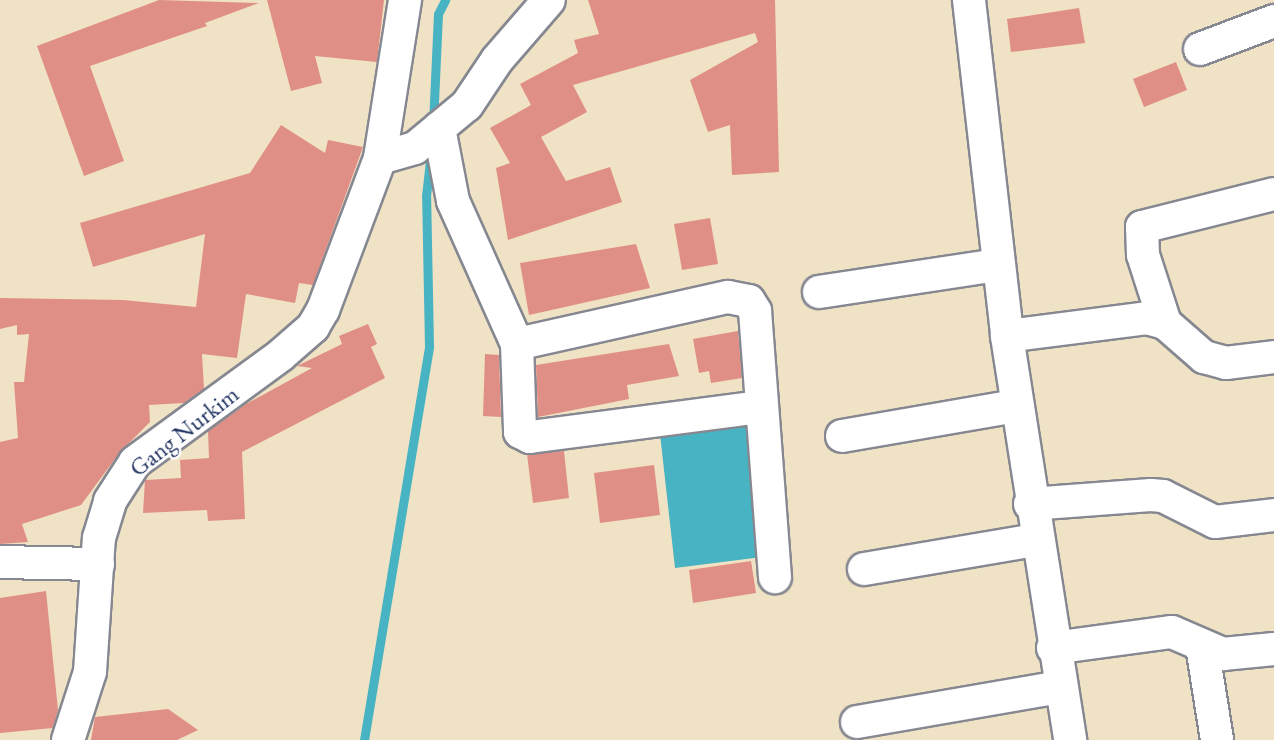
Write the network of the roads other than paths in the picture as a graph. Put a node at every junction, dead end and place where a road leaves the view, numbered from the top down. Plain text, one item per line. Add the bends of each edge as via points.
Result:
1 (405, 0) edge
2 (549, 0) edge
3 (969, 0) edge
4 (1274, 20) edge
5 (1200, 49) dead end
6 (430, 136) junction
7 (380, 158) junction
8 (1274, 194) edge
9 (998, 265) junction
10 (819, 292) dead end
11 (1165, 323) junction
12 (1007, 336) junction
13 (517, 344) junction
14 (1274, 357) edge
15 (761, 407) junction
16 (1016, 407) junction
17 (842, 436) dead end
18 (1030, 504) junction
19 (1274, 515) edge
20 (1036, 540) junction
21 (0, 562) edge
22 (97, 564) junction
23 (864, 569) dead end
24 (775, 578) dead end
25 (1202, 646) junction
26 (1054, 648) junction
27 (1274, 649) edge
28 (1060, 687) junction
29 (856, 722) dead end
30 (68, 740) edge
31 (1070, 740) edge
32 (1217, 740) edge

1 - 7 street, Gang Nurkim
2 - 6 street via 497,60 467,105
3 - 9 street
4 - 5 street
6 - 7 street
6 - 13 street via 453,201
7 - 22 street, Gang Nurkim via 331,294 313,327 208,412 135,462 102,520
8 - 11 street via 1142,227 1143,255
9 - 10 street
9 - 12 street
11 - 12 street via 1147,318
11 - 14 street via 1204,357 1226,363
12 - 16 street
13 - 15 street via 517,421 520,432 530,437
13 - 15 street via 728,297 745,298 755,311
15 - 24 street
16 - 17 street
16 - 18 street
18 - 19 street via 1151,495 1163,496 1215,522
18 - 20 street
20 - 23 street
20 - 26 street
21 - 22 street
22 - 30 street, Gang Nurkim via 90,672
25 - 26 street via 1172,632
25 - 27 street via 1223,654
25 - 32 street
26 - 28 street
28 - 29 street
28 - 31 street

